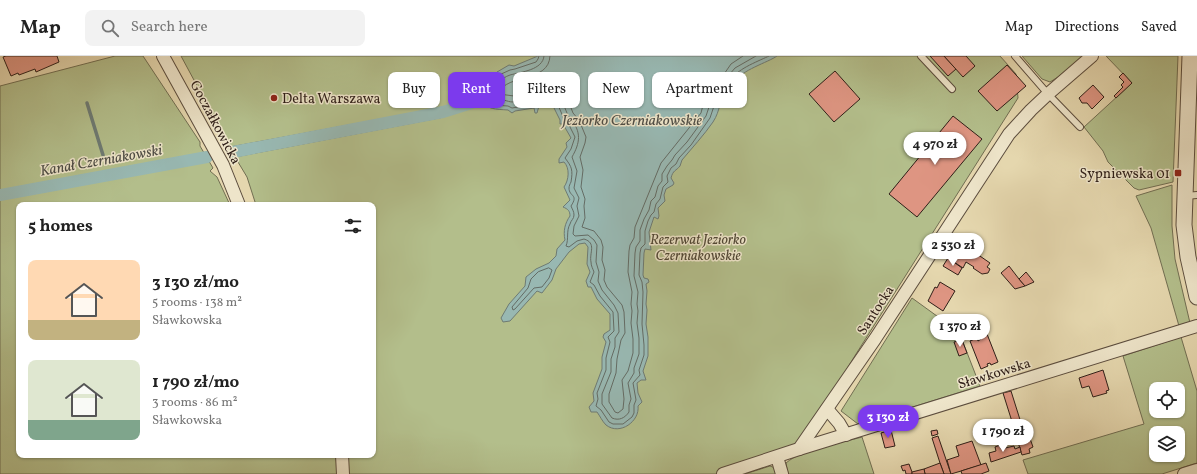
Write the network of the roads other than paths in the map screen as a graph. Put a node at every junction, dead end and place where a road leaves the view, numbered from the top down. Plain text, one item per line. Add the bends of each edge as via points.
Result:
1 (163, 56) edge
2 (921, 56) edge
3 (1015, 56) edge
4 (1092, 56) edge
5 (1190, 56) edge
6 (952, 89) dead end
7 (1048, 94) junction
8 (1080, 127) dead end
9 (1191, 196) edge
10 (238, 202) edge
11 (1197, 297) edge
12 (1197, 326) edge
13 (827, 409) junction
14 (846, 435) junction
15 (799, 449) junction
16 (777, 457) junction
17 (342, 458) edge
18 (1197, 470) edge
19 (343, 474) edge
20 (723, 474) edge
21 (782, 474) edge
22 (1184, 474) edge

1 - 10 street, Goczałkowicka via 223,165
2 - 6 lane
3 - 7 lane
4 - 7 street, Santocka
5 - 9 street
7 - 8 lane
7 - 13 street, Santocka via 1009,134
9 - 11 street via 1184,225
12 - 14 street, Sławkowska
13 - 14 street
13 - 15 street, Santocka
14 - 15 street, Sławkowska
15 - 16 street
16 - 20 street
16 - 21 street
17 - 19 street
18 - 22 street

